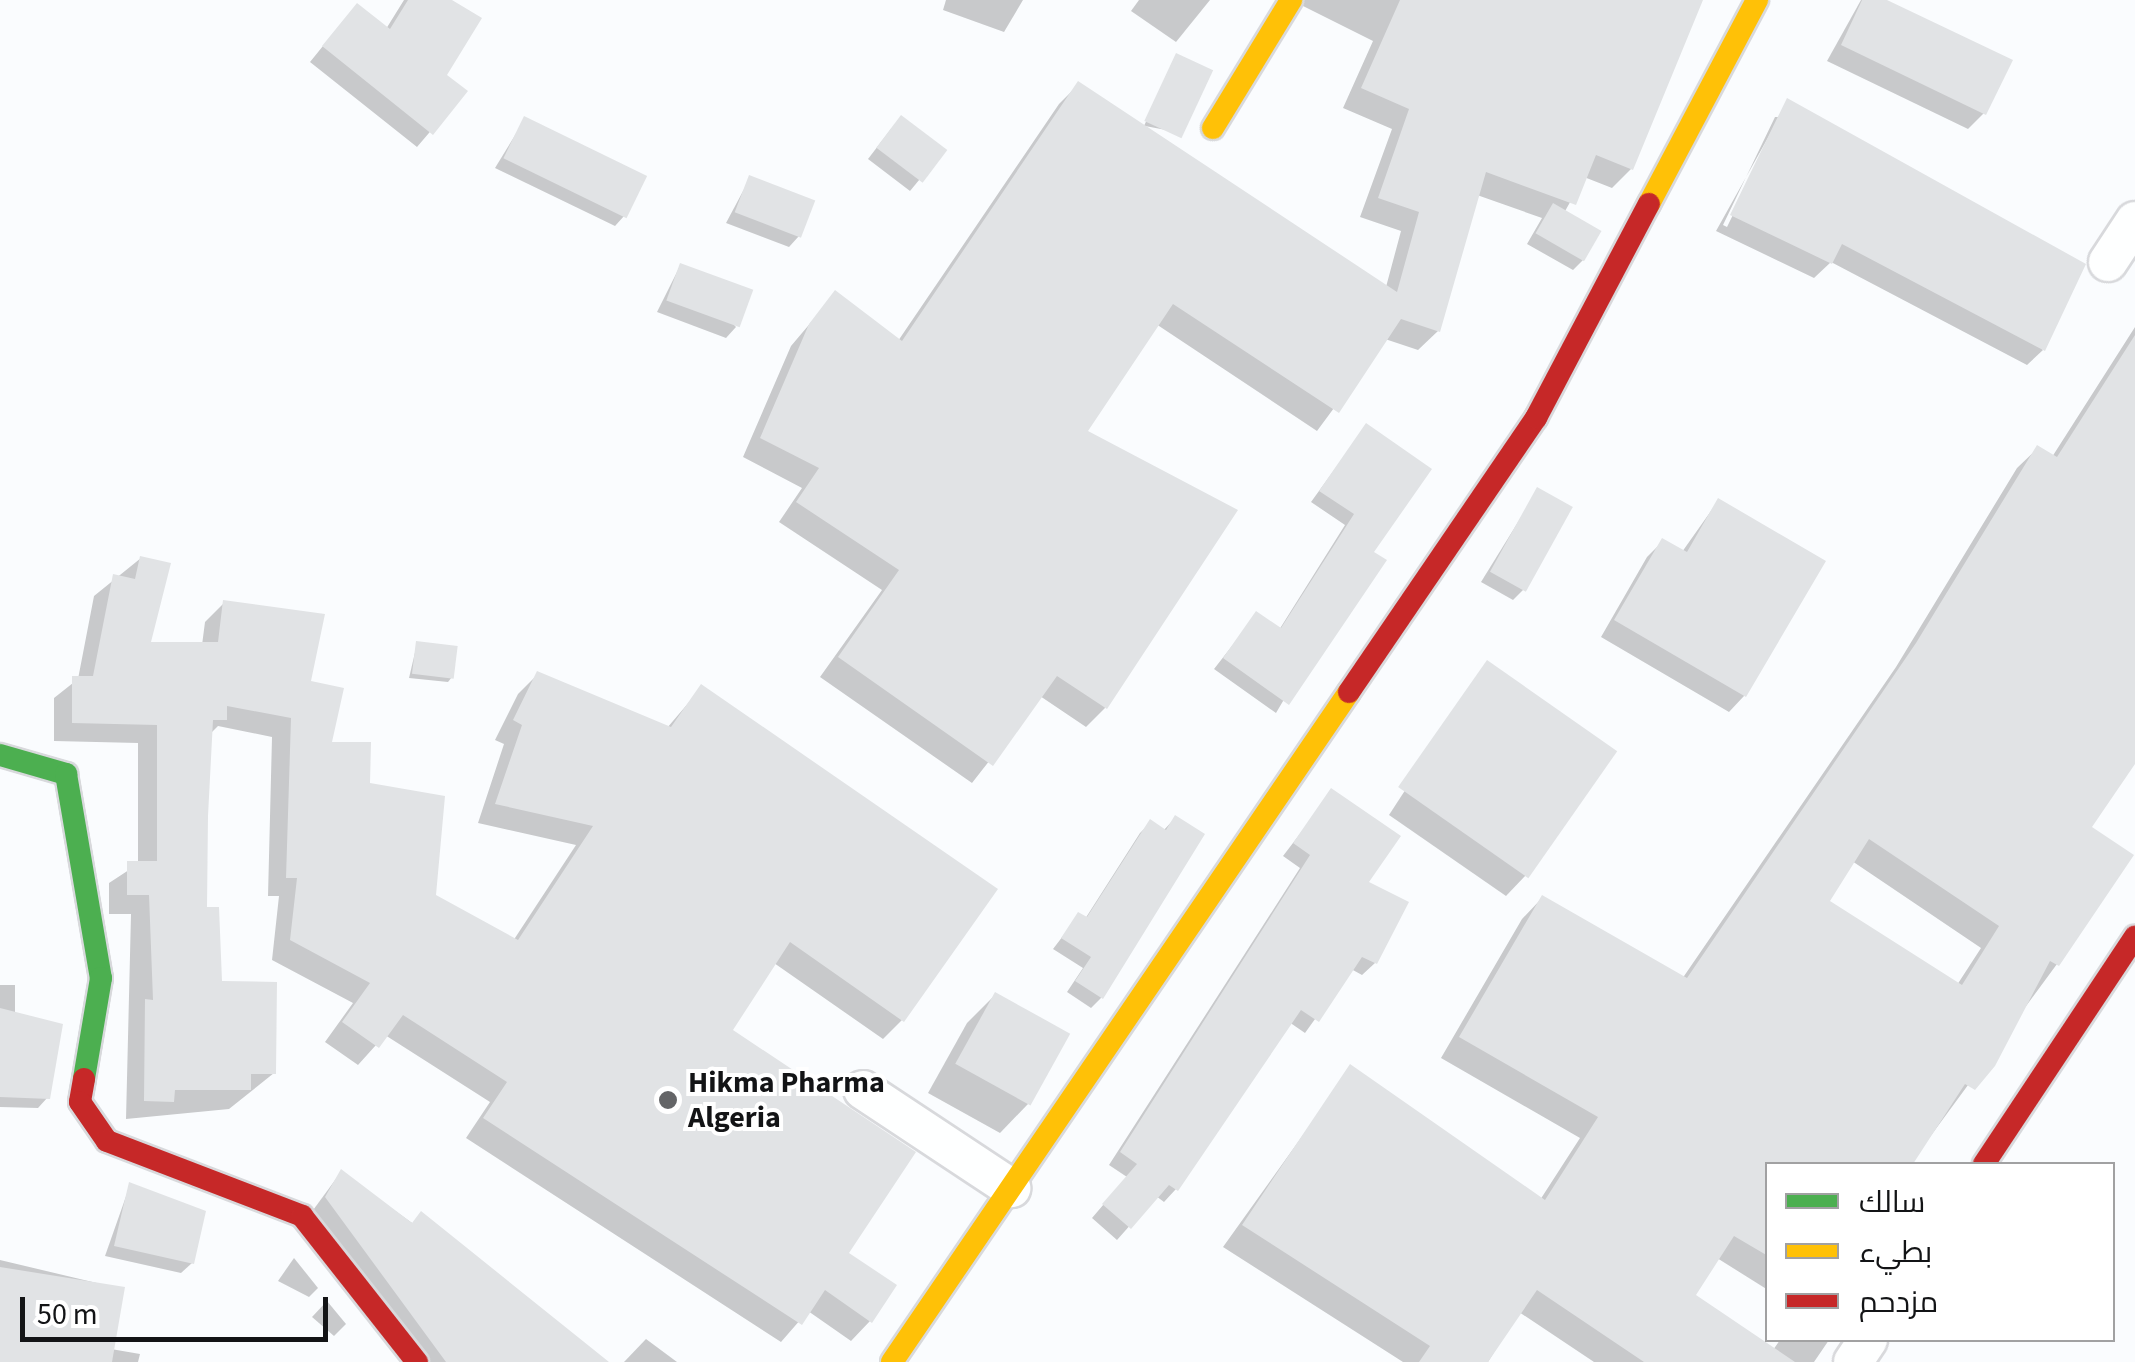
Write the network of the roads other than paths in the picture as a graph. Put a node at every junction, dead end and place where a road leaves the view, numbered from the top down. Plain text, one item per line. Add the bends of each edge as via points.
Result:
1 (1291, 0) edge
2 (1757, 0) edge
3 (1213, 128) dead end
4 (2135, 220) edge
5 (2108, 262) dead end
6 (0, 755) edge
7 (2135, 937) edge
8 (863, 1090) dead end
9 (1985, 1162) edge
10 (1010, 1188) junction
11 (416, 1362) edge
12 (892, 1362) edge

1 - 3 street
2 - 10 street via 1536,418
4 - 5 street
6 - 11 street via 66,774 101,978 80,1102 106,1141 302,1216
7 - 9 street
8 - 10 street
10 - 12 street

